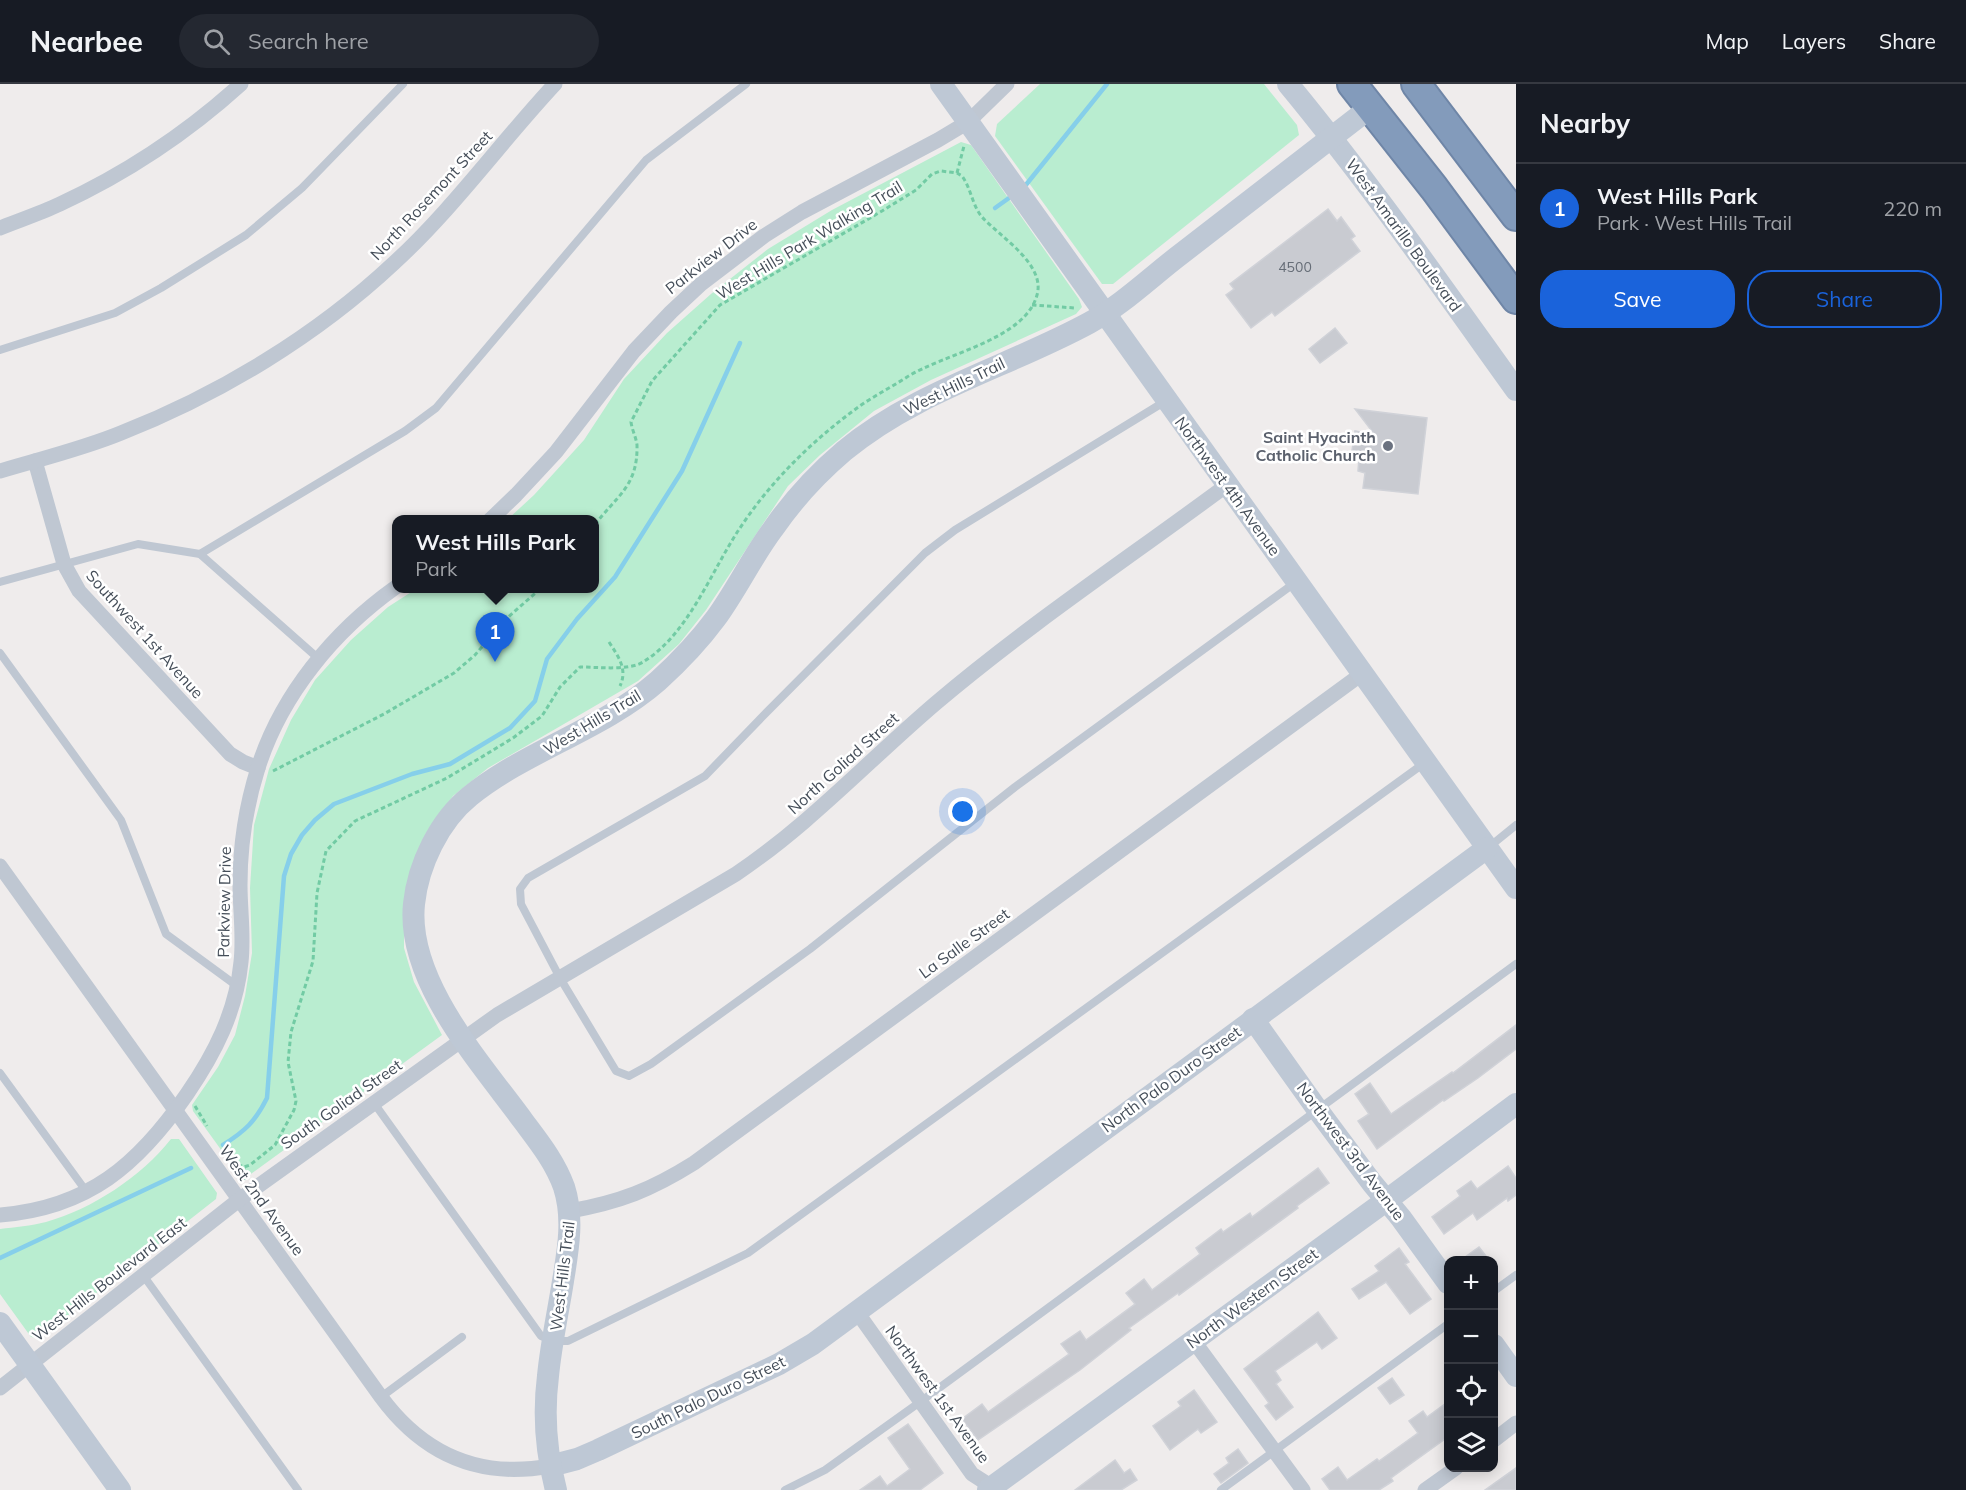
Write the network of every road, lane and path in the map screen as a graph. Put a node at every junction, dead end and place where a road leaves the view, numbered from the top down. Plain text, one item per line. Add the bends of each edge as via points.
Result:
1 (241, 84) edge
2 (404, 84) edge
3 (555, 84) edge
4 (746, 84) edge
5 (940, 84) edge
6 (1007, 84) edge
7 (1288, 84) edge
8 (1352, 84) edge
9 (1416, 84) edge
10 (1371, 107) junction
11 (967, 131) junction
12 (1332, 137) junction
13 (957, 173) junction
14 (1516, 216) edge
15 (0, 228) edge
16 (1516, 299) edge
17 (1032, 305) junction
18 (1093, 311) junction
19 (0, 350) edge
20 (1516, 390) edge
21 (1167, 400) junction
22 (35, 461) junction
23 (0, 471) edge
24 (1227, 485) junction
25 (493, 515) edge
26 (599, 520) edge
27 (200, 554) junction
28 (64, 564) junction
29 (1297, 581) junction
30 (0, 582) edge
31 (392, 591) edge
32 (536, 593) edge
33 (609, 642) dead end
34 (0, 653) edge
35 (319, 660) junction
36 (623, 668) junction
37 (1364, 673) junction
38 (618, 690) dead end
39 (1426, 762) junction
40 (265, 770) junction
41 (1516, 825) edge
42 (1487, 848) junction
43 (0, 866) edge
44 (1516, 888) edge
45 (1516, 964) edge
46 (560, 978) junction
47 (237, 986) junction
48 (1253, 1019) junction
49 (463, 1039) junction
50 (0, 1073) edge
51 (198, 1100) dead end
52 (374, 1103) junction
53 (1516, 1104) edge
54 (1317, 1109) junction
55 (176, 1110) junction
56 (211, 1134) dead end
57 (228, 1159) dead end
58 (244, 1167) junction
59 (244, 1180) dead end
60 (86, 1191) junction
61 (240, 1199) junction
62 (1387, 1200) junction
63 (570, 1211) junction
64 (0, 1215) edge
65 (143, 1275) junction
66 (1516, 1275) edge
67 (1444, 1276) edge
68 (1498, 1289) edge
69 (857, 1312) junction
70 (0, 1323) edge
71 (1444, 1328) edge
72 (462, 1337) dead end
73 (1193, 1340) junction
74 (554, 1341) junction
75 (1498, 1351) edge
76 (29, 1364) junction
77 (1516, 1376) edge
78 (0, 1388) edge
79 (381, 1396) junction
80 (920, 1402) junction
81 (1516, 1423) edge
82 (1498, 1437) edge
83 (1274, 1451) junction
84 (550, 1466) junction
85 (1449, 1472) edge
86 (992, 1489) edge
87 (120, 1490) edge
88 (298, 1490) edge
89 (556, 1490) edge
90 (785, 1490) edge
91 (1221, 1490) edge
92 (1303, 1490) edge
93 (1425, 1490) edge

1 - 15 street via 213,110 118,175
2 - 19 lane via 302,188 246,235 115,313
3 - 22 street, North Rosemont Street via 395,263 311,331 191,403 120,434
4 - 27 lane via 646,160 436,408 405,431
5 - 11 street, Northwest 4th Avenue
6 - 11 street, Parkview Drive
7 - 12 street, West Amarillo Boulevard
8 - 10 highway
9 - 14 highway
10 - 12 street, West Hills Trail
10 - 16 highway
11 - 13 path
11 - 18 street, Northwest 4th Avenue
11 - 25 street, Parkview Drive via 938,140 793,218 701,285 634,351 556,452
12 - 18 street, West Hills Trail
12 - 20 street, West Amarillo Boulevard
13 - 17 path via 966,182 982,217 1014,247 1035,274 1037,295
13 - 26 path, West Hills Park Walking Trail via 932,174 916,190 720,305 647,389 631,422 637,442 635,472
17 - 18 path
17 - 36 path via 1010,330 914,373 859,406 814,443 750,514 679,627 648,659
18 - 21 street, Northwest 4th Avenue
18 - 49 street, West Hills Trail via 1091,322 925,398 867,433 822,471 786,511 717,617 662,678 614,712 496,778 469,796 451,815 430,847 413,908 426,976
21 - 24 street, Northwest 4th Avenue
21 - 46 lane via 955,530 925,553 705,776 528,878 520,889 521,904
22 - 23 street, North Rosemont Street
22 - 28 street, Southwest 1st Avenue
24 - 29 street, Northwest 4th Avenue
24 - 46 street, North Goliad Street via 979,668 769,852
27 - 28 lane via 138,544
27 - 35 lane
28 - 30 lane
28 - 40 street, Southwest 1st Avenue via 79,591 230,754
29 - 37 street, Northwest 4th Avenue
29 - 46 lane via 1016,787 810,949 629,1076 616,1071
31 - 35 street, Parkview Drive via 351,624
32 - 40 path via 454,673 384,714
33 - 36 path
34 - 47 lane via 122,820 166,934
35 - 40 street, Parkview Drive via 279,719
36 - 38 path
36 - 58 path via 580,667 560,687 542,716 513,738 447,778 354,821 326,850 317,893 312,961 291,1032 288,1062 296,1101 294,1110 275,1145
37 - 39 street, Northwest 4th Avenue
37 - 63 street, La Salle Street via 694,1163 637,1194
39 - 42 street, Northwest 4th Avenue
39 - 74 lane via 748,1253 568,1341
40 - 47 street, Parkview Drive via 251,795 242,843 241,961
41 - 42 lane
42 - 44 street, Northwest 4th Avenue
42 - 48 street, North Palo Duro Street
43 - 55 street, West 2nd Avenue
45 - 54 lane
46 - 49 street, North Goliad Street
47 - 55 street, Parkview Drive via 224,1031
48 - 54 street, Northwest 3rd Avenue
48 - 69 street, North Palo Duro Street
49 - 52 street, South Goliad Street
49 - 63 street, West Hills Trail via 553,1164
50 - 60 lane
51 - 56 path via 195,1106
52 - 61 street, South Goliad Street
52 - 74 lane via 541,1336
53 - 62 street, North Western Street
54 - 62 street, Northwest 3rd Avenue
54 - 80 lane
55 - 60 street, Parkview Drive via 121,1170
55 - 61 street, West 2nd Avenue
57 - 58 path
58 - 59 path
60 - 64 street, Parkview Drive via 41,1209
61 - 65 street, West Hills Boulevard East
61 - 79 street, West 2nd Avenue
62 - 67 street, Northwest 3rd Avenue
62 - 73 street, North Western Street
63 - 74 street, West Hills Trail via 569,1244
65 - 76 street, West Hills Boulevard East
65 - 88 lane
66 - 68 lane
69 - 80 street, Northwest 1st Avenue
69 - 84 street, South Palo Duro Street via 779,1364 598,1450
70 - 76 street
71 - 83 lane
72 - 79 lane
73 - 83 street
73 - 86 street, North Western Street
74 - 84 street, West Hills Trail via 545,1418
75 - 77 street
76 - 78 street, West Hills Boulevard East
76 - 87 street
79 - 84 street, West 2nd Avenue via 416,1436 464,1462 517,1471
80 - 86 street, Northwest 1st Avenue via 972,1474
80 - 90 lane via 825,1470
81 - 82 street
83 - 91 lane
83 - 92 street
84 - 89 street, West Hills Trail
85 - 93 street

